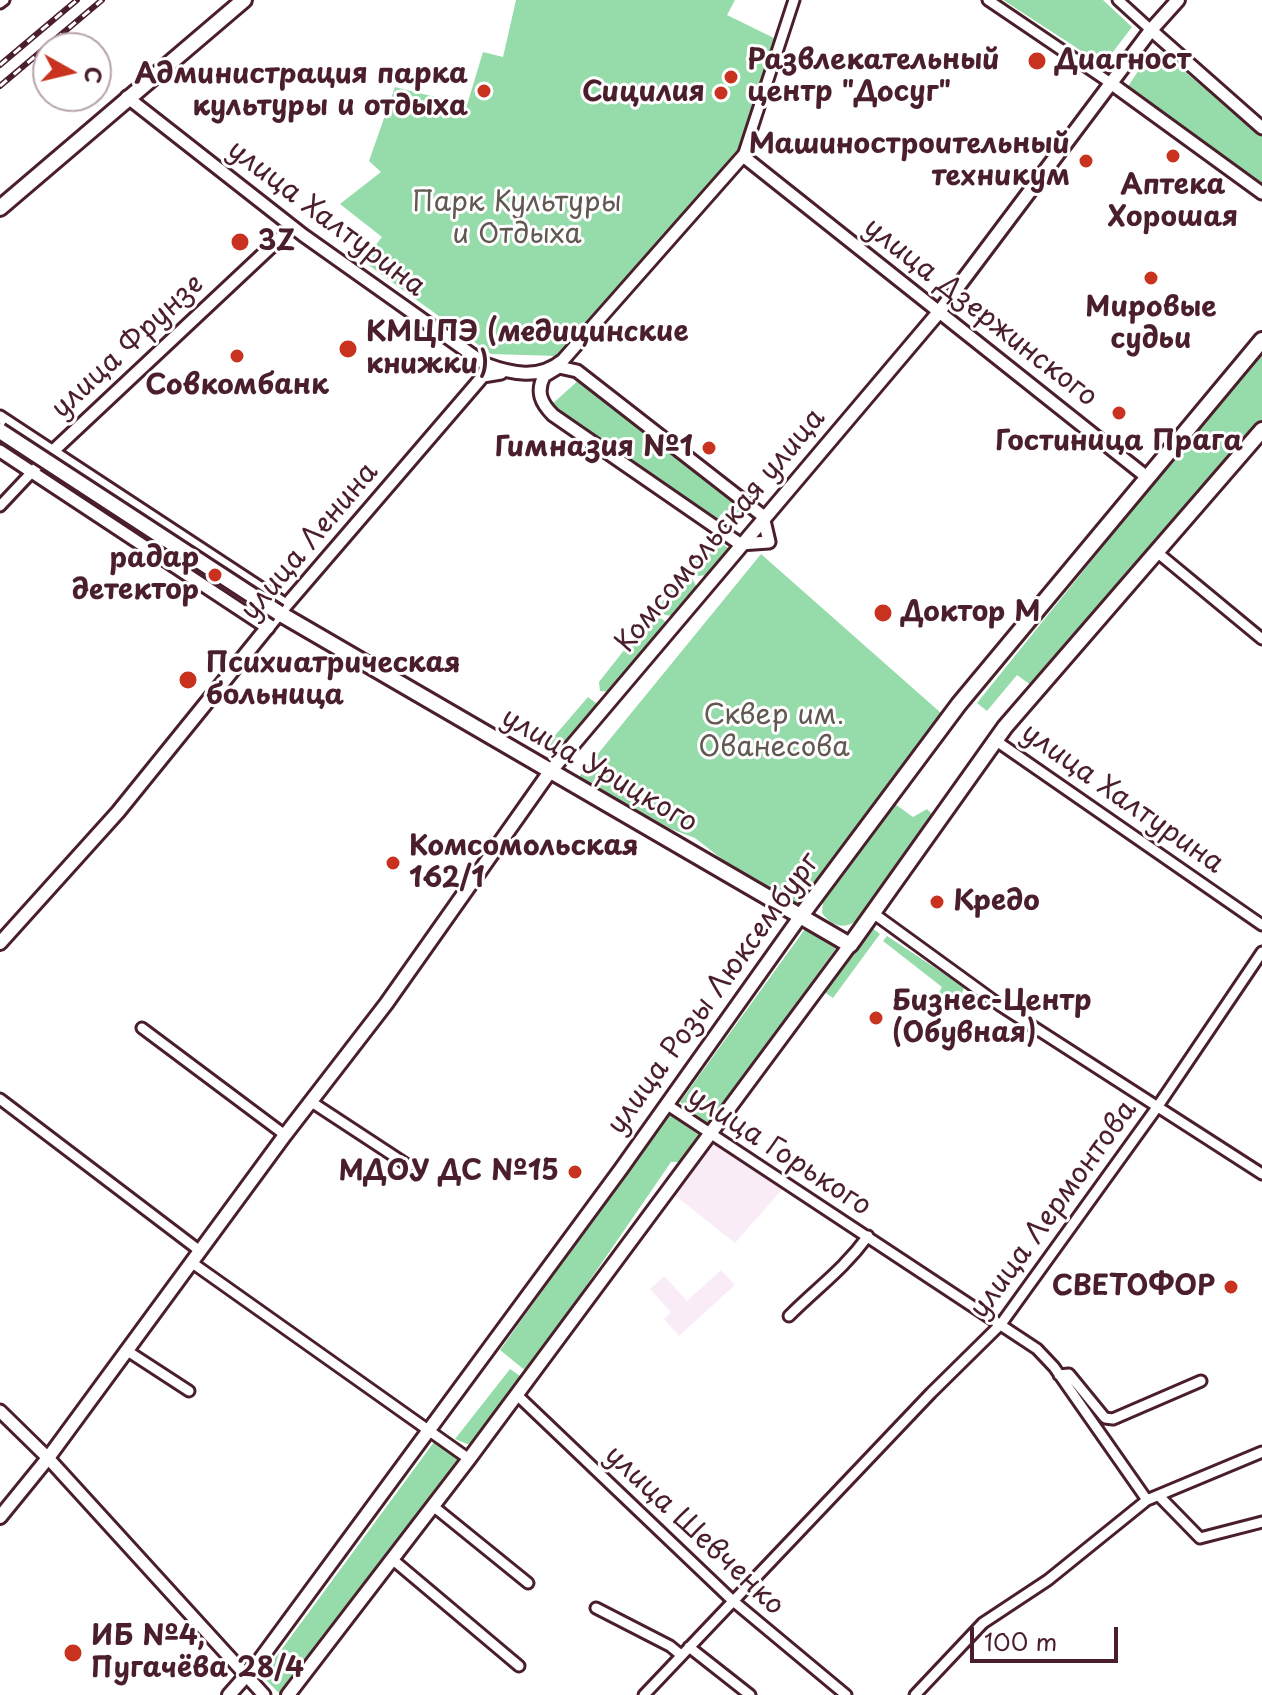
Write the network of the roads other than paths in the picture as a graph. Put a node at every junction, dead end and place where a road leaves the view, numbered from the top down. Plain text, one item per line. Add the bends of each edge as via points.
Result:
1 (244, 0) edge
2 (794, 0) edge
3 (988, 0) edge
4 (1118, 0) edge
5 (1178, 0) edge
6 (1151, 30) junction
7 (1112, 84) junction
8 (127, 97) junction
9 (1262, 128) edge
10 (743, 156) junction
11 (1262, 193) edge
12 (0, 208) edge
13 (292, 227) junction
14 (939, 312) junction
15 (1262, 340) edge
16 (550, 370) junction
17 (510, 372) junction
18 (0, 417) edge
19 (1262, 430) edge
20 (0, 431) edge
21 (0, 451) edge
22 (52, 452) junction
23 (32, 472) junction
24 (1148, 478) junction
25 (0, 506) edge
26 (763, 516) junction
27 (740, 544) junction
28 (1158, 553) junction
29 (282, 609) junction
30 (268, 628) junction
31 (1262, 639) edge
32 (995, 740) junction
33 (549, 773) junction
34 (873, 913) junction
35 (800, 917) junction
36 (1262, 925) edge
37 (0, 943) edge
38 (850, 945) junction
39 (1262, 952) edge
40 (142, 1028) dead end
41 (0, 1099) edge
42 (310, 1101) junction
43 (666, 1104) junction
44 (1158, 1106) junction
45 (708, 1133) junction
46 (285, 1135) junction
47 (409, 1166) dead end
48 (1262, 1174) edge
49 (868, 1236) junction
50 (200, 1251) junction
51 (191, 1262) junction
52 (789, 1316) dead end
53 (1001, 1324) junction
54 (126, 1350) junction
55 (1059, 1375) junction
56 (1201, 1381) dead end
57 (189, 1391) dead end
58 (516, 1394) junction
59 (0, 1411) edge
60 (428, 1432) junction
61 (1262, 1452) edge
62 (48, 1458) junction
63 (469, 1459) junction
64 (1159, 1496) junction
65 (1147, 1500) junction
66 (433, 1506) junction
67 (0, 1517) edge
68 (1262, 1522) edge
69 (392, 1559) junction
70 (528, 1583) dead end
71 (732, 1600) junction
72 (596, 1608) dead end
73 (689, 1647) junction
74 (681, 1655) junction
75 (519, 1666) dead end
76 (247, 1676) junction
77 (229, 1695) edge
78 (264, 1695) edge
79 (288, 1695) edge
80 (644, 1695) edge
81 (750, 1695) edge
82 (846, 1695) edge
83 (915, 1695) edge

1 - 8 main road
2 - 10 street
3 - 7 street
4 - 6 street
5 - 6 main road, Комсомольская улица
6 - 7 main road, Комсомольская улица
6 - 9 street
7 - 11 street
7 - 14 main road, Комсомольская улица
8 - 12 main road
8 - 13 street, улица Халтурина
10 - 14 street, улица Дзержинского
10 - 16 street
13 - 17 street, улица Халтурина via 485,364
13 - 22 street, улица Фрунзе
14 - 24 street, улица Дзержинского
14 - 26 main road, Комсомольская улица
15 - 24 main road, улица Розы Люксембург
16 - 17 street, улица Халтурина
16 - 26 street, улица Халтурина via 577,371
16 - 27 street via 539,392 553,415
17 - 29 street, улица Ленина via 483,376
18 - 22 street, улица Урицкого
19 - 28 main road
20 - 29 main road, улица Урицкого, bridge
21 - 23 street
22 - 23 street, улица Фрунзе
22 - 29 street, улица Урицкого
23 - 25 street, улица Фрунзе
23 - 30 street
24 - 35 main road, улица Розы Люксембург via 959,704
26 - 27 main road, Комсомольская улица
26 - 27 street via 769,542
27 - 33 main road, Комсомольская улица
28 - 31 street
28 - 32 main road
29 - 30 main road, улица Ленина
29 - 33 main road, улица Урицкого
30 - 37 main road, улица Ленина via 118,812
32 - 34 main road
32 - 36 street, улица Халтурина
33 - 35 main road, улица Урицкого
33 - 42 main road, Комсомольская улица via 386,1004
34 - 38 main road
34 - 44 street via 1001,1006
35 - 38 main road, улица Урицкого
35 - 43 main road, улица Розы Люксембург
38 - 45 main road
39 - 44 street, улица Лермонтова
40 - 46 street
41 - 50 street
42 - 46 main road, Комсомольская улица
42 - 47 street
43 - 45 street, улица Горького
43 - 60 main road, улица Розы Люксембург
44 - 48 street
44 - 53 street, улица Лермонтова
45 - 49 street, улица Горького
45 - 58 main road
46 - 50 main road, Комсомольская улица
49 - 52 street, улица Горького via 836,1276
49 - 53 street, улица Горького
50 - 51 main road, Комсомольская улица
51 - 54 main road, Комсомольская улица
51 - 60 street
53 - 55 street, улица Горького via 1037,1349
53 - 71 street, улица Лермонтова
54 - 57 street
54 - 62 main road, Комсомольская улица
55 - 56 street, улица Горького via 1069,1374 1105,1418 1113,1419
55 - 65 street, улица Горького
58 - 63 main road
58 - 71 street, улица Шевченко
59 - 62 street
60 - 63 street
60 - 76 main road, улица Розы Люксембург
61 - 64 street
62 - 67 main road, Комсомольская улица
62 - 76 street
63 - 66 main road
64 - 65 street
64 - 68 street via 1200,1538
65 - 83 street via 1048,1580 983,1623
66 - 69 main road
66 - 70 street
69 - 75 street
69 - 79 main road
71 - 73 street, улица Лермонтова
71 - 82 street, улица Шевченко
72 - 74 street
73 - 74 street, улица Лермонтова
73 - 81 street
74 - 80 street, улица Лермонтова
76 - 77 main road, улица Розы Люксембург
76 - 78 street

